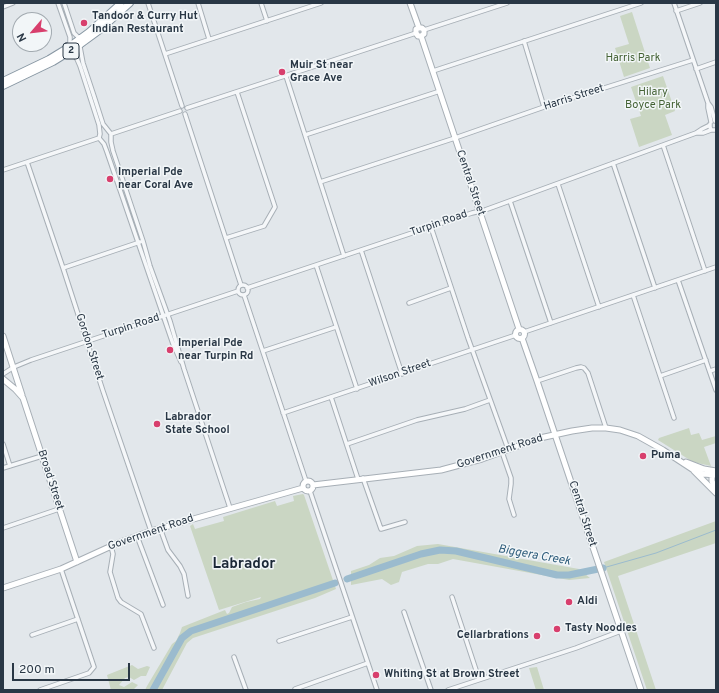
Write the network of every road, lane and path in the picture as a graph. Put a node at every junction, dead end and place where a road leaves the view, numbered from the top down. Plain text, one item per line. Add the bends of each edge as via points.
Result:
1 (14, 3) edge
2 (58, 3) edge
3 (64, 3) edge
4 (121, 3) edge
5 (130, 3) edge
6 (148, 3) edge
7 (198, 3) edge
8 (261, 3) edge
9 (321, 3) edge
10 (410, 3) edge
11 (507, 3) edge
12 (641, 3) edge
13 (674, 3) edge
14 (700, 3) edge
15 (3, 7) edge
16 (676, 11) junction
17 (267, 21) junction
18 (421, 29) junction
19 (418, 35) junction
20 (83, 36) junction
21 (209, 39) junction
22 (524, 41) junction
23 (82, 44) junction
24 (67, 48) junction
25 (165, 54) junction
26 (64, 55) junction
27 (693, 60) junction
28 (716, 62) edge
29 (696, 69) junction
30 (433, 71) junction
31 (286, 76) junction
32 (3, 81) edge
33 (3, 86) edge
34 (440, 91) junction
35 (237, 92) junction
36 (92, 97) junction
37 (182, 106) junction
38 (544, 107) junction
39 (188, 108) junction
40 (180, 111) junction
41 (184, 114) junction
42 (713, 123) edge
43 (713, 130) edge
44 (696, 133) junction
45 (110, 134) junction
46 (716, 134) edge
47 (305, 135) junction
48 (100, 138) junction
49 (455, 138) junction
50 (663, 145) junction
51 (27, 162) junction
52 (613, 163) junction
53 (3, 170) edge
54 (320, 182) junction
55 (558, 184) junction
56 (510, 201) junction
57 (133, 209) junction
58 (127, 211) junction
59 (480, 212) junction
60 (431, 227) junction
61 (226, 238) junction
62 (143, 241) junction
63 (138, 243) junction
64 (361, 250) junction
65 (344, 256) junction
66 (316, 265) junction
67 (64, 268) junction
68 (716, 268) edge
69 (705, 271) junction
70 (678, 280) junction
71 (241, 285) junction
72 (248, 288) junction
73 (451, 288) junction
74 (655, 288) junction
75 (238, 291) junction
76 (244, 294) junction
77 (633, 295) junction
78 (409, 303) dead end
79 (599, 307) junction
80 (165, 316) junction
81 (551, 323) junction
82 (336, 327) junction
83 (519, 329) junction
84 (524, 332) junction
85 (516, 335) junction
86 (3, 336) edge
87 (522, 338) junction
88 (87, 341) junction
89 (472, 350) junction
90 (263, 351) junction
91 (706, 360) junction
92 (14, 367) junction
93 (716, 369) edge
94 (710, 371) junction
95 (3, 374) edge
96 (402, 374) junction
97 (660, 376) junction
98 (3, 379) edge
99 (537, 381) junction
100 (357, 388) junction
101 (716, 390) edge
102 (331, 397) junction
103 (23, 398) junction
104 (490, 400) junction
105 (283, 413) junction
106 (674, 418) dead end
107 (606, 428) junction
108 (555, 434) junction
109 (3, 444) edge
110 (346, 444) junction
111 (508, 450) junction
112 (502, 452) junction
113 (42, 456) junction
114 (680, 460) junction
115 (10, 466) junction
116 (3, 468) edge
117 (692, 469) junction
118 (714, 473) edge
119 (361, 479) junction
120 (306, 481) junction
121 (313, 485) junction
122 (303, 488) junction
123 (310, 491) junction
124 (716, 492) edge
125 (230, 508) junction
126 (59, 509) junction
127 (514, 515) dead end
128 (405, 522) dead end
129 (3, 528) edge
130 (160, 528) junction
131 (151, 531) junction
132 (137, 536) junction
133 (111, 546) junction
134 (77, 562) junction
135 (61, 569) junction
136 (3, 588) edge
137 (188, 596) dead end
138 (452, 597) dead end
139 (163, 604) dead end
140 (404, 612) dead end
141 (352, 617) junction
142 (78, 619) junction
143 (621, 631) junction
144 (32, 635) dead end
145 (279, 642) dead end
146 (154, 648) dead end
147 (234, 657) dead end
148 (368, 663) junction
149 (479, 680) junction
150 (295, 689) dead end
151 (40, 690) edge
152 (246, 690) edge
153 (377, 690) edge
154 (431, 690) edge
155 (448, 690) edge
156 (641, 690) edge

1 - 15 street
2 - 24 street via 70,37
3 - 20 street via 74,33 78,37
4 - 20 highway, 2
5 - 23 highway, 2
6 - 25 street
7 - 21 street
8 - 17 street
9 - 17 street
10 - 18 main road
11 - 18 street
12 - 22 street
13 - 16 street
14 - 16 street
16 - 27 street
17 - 21 street
18 - 19 main road via 424,34
19 - 30 main road, Central Street
19 - 31 street
20 - 24 highway, 2
21 - 25 street
22 - 30 street
22 - 38 street
23 - 26 highway, 2
23 - 36 street via 80,47 83,63
24 - 32 highway, 2
25 - 37 street
26 - 33 highway, 2
26 - 36 street via 72,54 77,59
27 - 29 street
27 - 38 street, Harris Street
28 - 29 street
29 - 42 street via 711,107
30 - 34 main road, Central Street
31 - 35 street
31 - 47 street
34 - 47 street
34 - 49 main road, Central Street
35 - 39 street
35 - 61 street via 276,207 264,226
36 - 45 street
36 - 48 street
37 - 39 street
37 - 40 street
38 - 49 street, Harris Street
39 - 41 street
40 - 41 street
40 - 45 street
41 - 61 street
42 - 43 street
42 - 44 street, Turpin Road
43 - 44 street, Turpin Road
43 - 46 street
44 - 50 street, Turpin Road
45 - 48 street via 106,140
45 - 48 street via 106,131
45 - 57 street via 113,151
47 - 54 street
48 - 51 street
48 - 58 street
49 - 54 street, Harris Street
49 - 59 main road, Central Street
50 - 52 street, Turpin Road
50 - 69 street
51 - 53 street
51 - 67 street, Gordon Street
52 - 55 street, Turpin Road
52 - 74 street
54 - 65 street
55 - 56 street, Turpin Road
55 - 79 street
56 - 59 street, Turpin Road
56 - 81 street
57 - 58 street
57 - 62 street
58 - 63 street
59 - 60 street, Turpin Road
59 - 83 main road, Central Street
60 - 64 street, Turpin Road
60 - 73 street
61 - 71 street
62 - 63 street
62 - 80 street
63 - 67 street
63 - 80 street
64 - 65 street, Turpin Road
64 - 96 street
65 - 66 street, Turpin Road
66 - 72 street, Turpin Road
66 - 82 street
67 - 88 street, Gordon Street
68 - 69 street
69 - 70 street
70 - 74 street
70 - 91 street
71 - 72 street
71 - 75 street
72 - 76 street
73 - 78 street
73 - 89 street
74 - 77 street
75 - 76 street
75 - 80 street, Turpin Road
76 - 90 street
77 - 79 street
77 - 97 street
79 - 81 street
80 - 88 street, Turpin Road
80 - 125 street
81 - 84 street
82 - 90 street
82 - 100 street
83 - 84 main road
83 - 85 main road
84 - 87 main road
85 - 87 main road
85 - 89 street, Wilson Street
86 - 92 main road, Broad Street
87 - 99 main road, Central Street
88 - 92 street, Turpin Road
88 - 131 street, Gordon Street
89 - 96 street, Wilson Street
89 - 104 street
90 - 105 street
91 - 94 street
91 - 97 street
92 - 95 street, Turpin Road
92 - 103 main road, Broad Street
93 - 94 street
94 - 101 street
96 - 100 street, Wilson Street
97 - 106 street
98 - 103 main road, Broad Street
99 - 107 street via 576,368 584,368 588,373
99 - 108 main road, Central Street
100 - 102 street, Wilson Street
102 - 105 street, Wilson Street
102 - 110 street
103 - 113 main road, Broad Street
104 - 110 street via 417,420
104 - 111 street
105 - 120 street
107 - 108 main road, Government Road
107 - 114 main road, Government Road via 638,436
108 - 111 main road, Government Road
108 - 143 main road, Central Street
109 - 115 street
110 - 119 street
111 - 112 main road, Government Road
112 - 119 main road, Government Road via 441,470
112 - 127 street via 511,478 509,499
113 - 115 street
113 - 126 main road, Broad Street
114 - 117 main road, Government Road
114 - 118 main road, Government Road
115 - 116 street
117 - 118 main road, Government Road via 704,474
117 - 124 main road, Government Road
118 - 124 main road, Government Road via 712,482
119 - 121 main road, Government Road
119 - 128 street via 381,529
120 - 121 main road
120 - 122 main road
121 - 123 main road
122 - 123 main road
122 - 125 main road, Government Road
123 - 141 street
125 - 130 main road, Government Road
126 - 129 street
126 - 134 main road, Broad Street
130 - 131 main road, Government Road
130 - 137 street via 168,550 184,574
131 - 132 main road, Government Road
132 - 133 main road, Government Road
132 - 139 street
133 - 134 main road, Government Road
133 - 146 street via 113,554 110,572 118,598 141,614
134 - 135 main road, Government Road
135 - 136 main road, Government Road
135 - 142 street
138 - 149 street
140 - 154 street
141 - 145 street
141 - 148 street
142 - 144 street
142 - 151 street via 94,667 89,673
143 - 149 street
143 - 156 main road, Central Street
147 - 152 street
148 - 150 street
148 - 153 street
149 - 155 street

